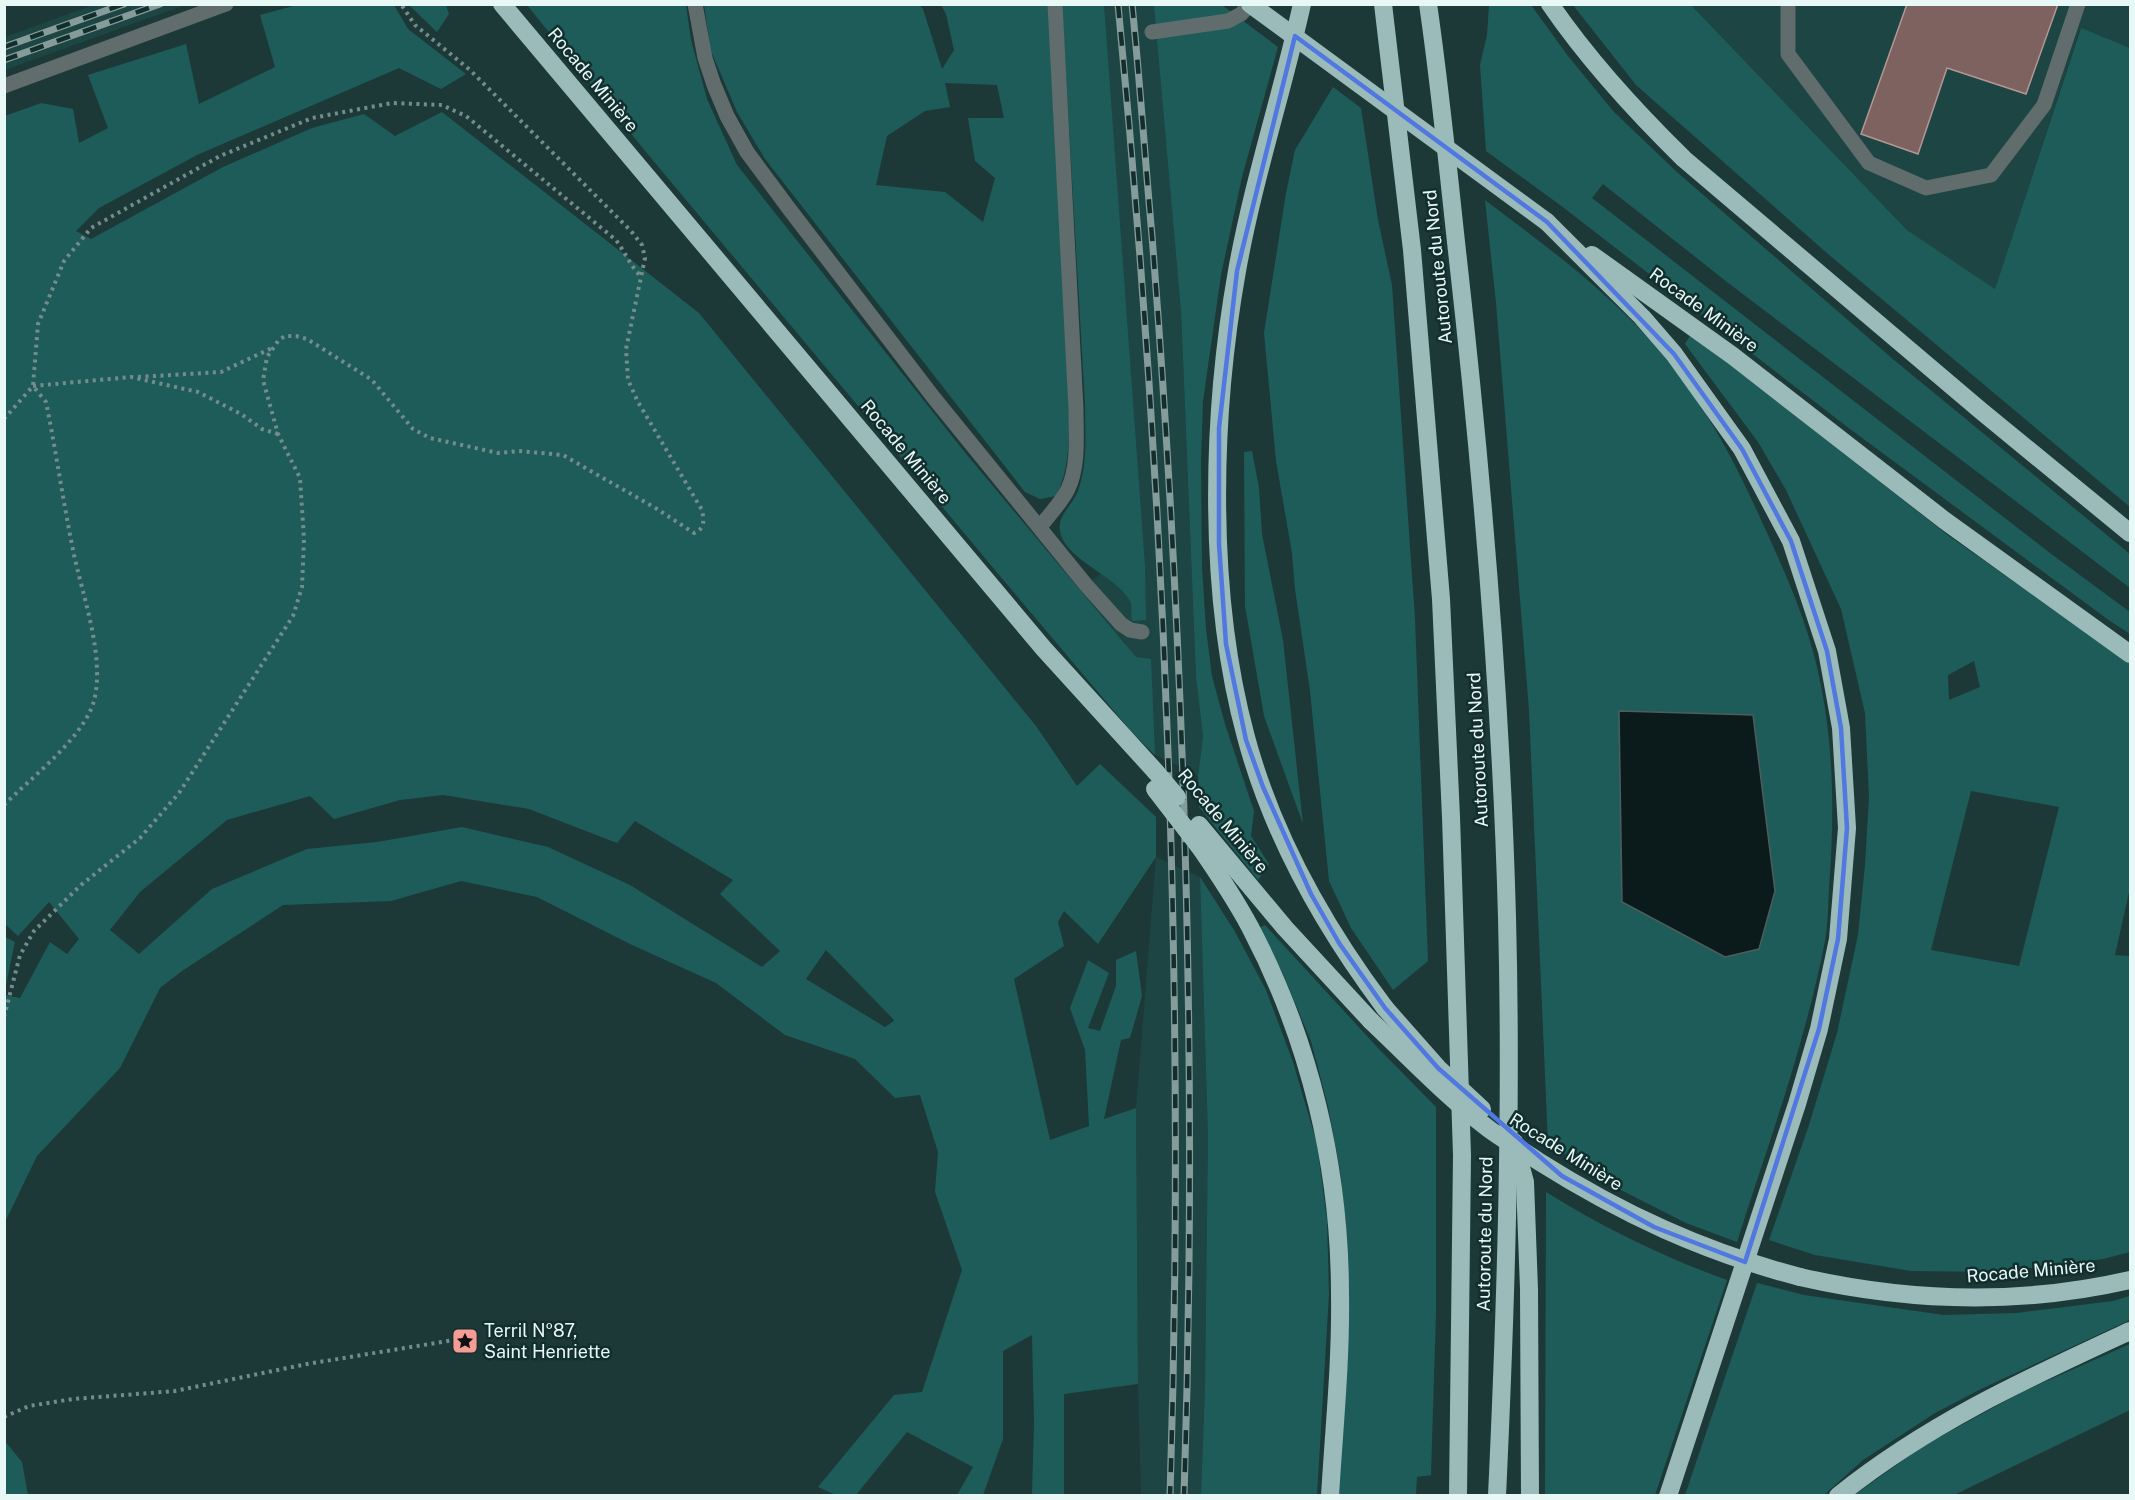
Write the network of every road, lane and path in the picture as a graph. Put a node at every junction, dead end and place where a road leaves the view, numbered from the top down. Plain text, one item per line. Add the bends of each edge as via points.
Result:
1 (226, 4) edge
2 (400, 4) edge
3 (502, 4) edge
4 (695, 4) edge
5 (1055, 4) edge
6 (1251, 4) edge
7 (1302, 4) edge
8 (1383, 4) edge
9 (1428, 4) edge
10 (1550, 4) edge
11 (1788, 4) edge
12 (2078, 4) edge
13 (1152, 32) dead end
14 (4, 86) edge
15 (1547, 222) junction
16 (642, 277) junction
17 (272, 348) junction
18 (131, 377) junction
19 (33, 386) junction
20 (5, 417) edge
21 (278, 434) junction
22 (1040, 527) junction
23 (2130, 533) edge
24 (1142, 632) dead end
25 (1044, 649) junction
26 (2130, 654) edge
27 (4, 805) edge
28 (4, 1017) edge
29 (1509, 1123) junction
30 (1562, 1176) junction
31 (2130, 1280) edge
32 (2130, 1331) edge
33 (454, 1340) dead end
34 (4, 1417) edge
35 (1330, 1496) edge
36 (1458, 1496) edge
37 (1497, 1496) edge
38 (1530, 1496) edge
39 (1668, 1496) edge
40 (1838, 1496) edge

1 - 14 lane
2 - 16 path via 415,25 470,70 631,231 642,245
3 - 25 highway, Rocade Minière
4 - 22 lane via 714,85 747,152 934,398
5 - 22 lane via 1076,439 1069,487
6 - 13 lane via 1228,21
6 - 15 highway, Rocade Minière, bridge
7 - 30 highway, bridge via 1250,209 1222,376 1219,543 1233,686 1246,740 1282,834 1339,943 1385,1008 1438,1068
8 - 36 highway, Autoroute du Nord via 1413,250 1441,611 1462,1155
9 - 29 highway, Autoroute du Nord via 1471,372 1496,692 1507,917
10 - 23 highway via 1595,65 1684,159
11 - 12 lane via 1788,54 1869,163 1926,188 1991,175 2044,105
15 - 26 highway, Rocade Minière via 1733,356 1944,520
15 - 39 highway via 1674,354 1742,449 1791,541 1827,651 1841,728 1847,828 1838,939 1819,1029
16 - 17 path via 626,349 628,380 702,510 703,525 694,533 563,455 498,453 430,438 413,429 372,380 307,339 285,336
16 - 19 path via 616,240 466,116 442,105 392,103 312,118 220,156 91,228 64,261 38,324
17 - 18 path via 221,372
17 - 21 path via 263,380
18 - 19 path
18 - 21 path via 198,392 262,429
19 - 20 path
19 - 27 path via 46,402 98,670 92,706 73,740
21 - 28 path via 300,478 302,587 293,616 179,793 140,838 81,885 34,931 20,956
22 - 24 lane via 1121,624
25 - 30 highway, Rocade Minière, bridge via 1155,771 1285,928 1371,1021 1487,1128
25 - 35 highway, bridge via 1199,846 1249,926 1296,1029 1327,1144 1337,1221 1340,1343
29 - 37 highway, Autoroute du Nord
29 - 38 highway via 1525,1182
30 - 31 highway, Rocade Minière, bridge via 1622,1210 1740,1261 1877,1292 1949,1298 2023,1296
32 - 40 highway via 2054,1365 1934,1428
33 - 34 path via 175,1391 40,1404

